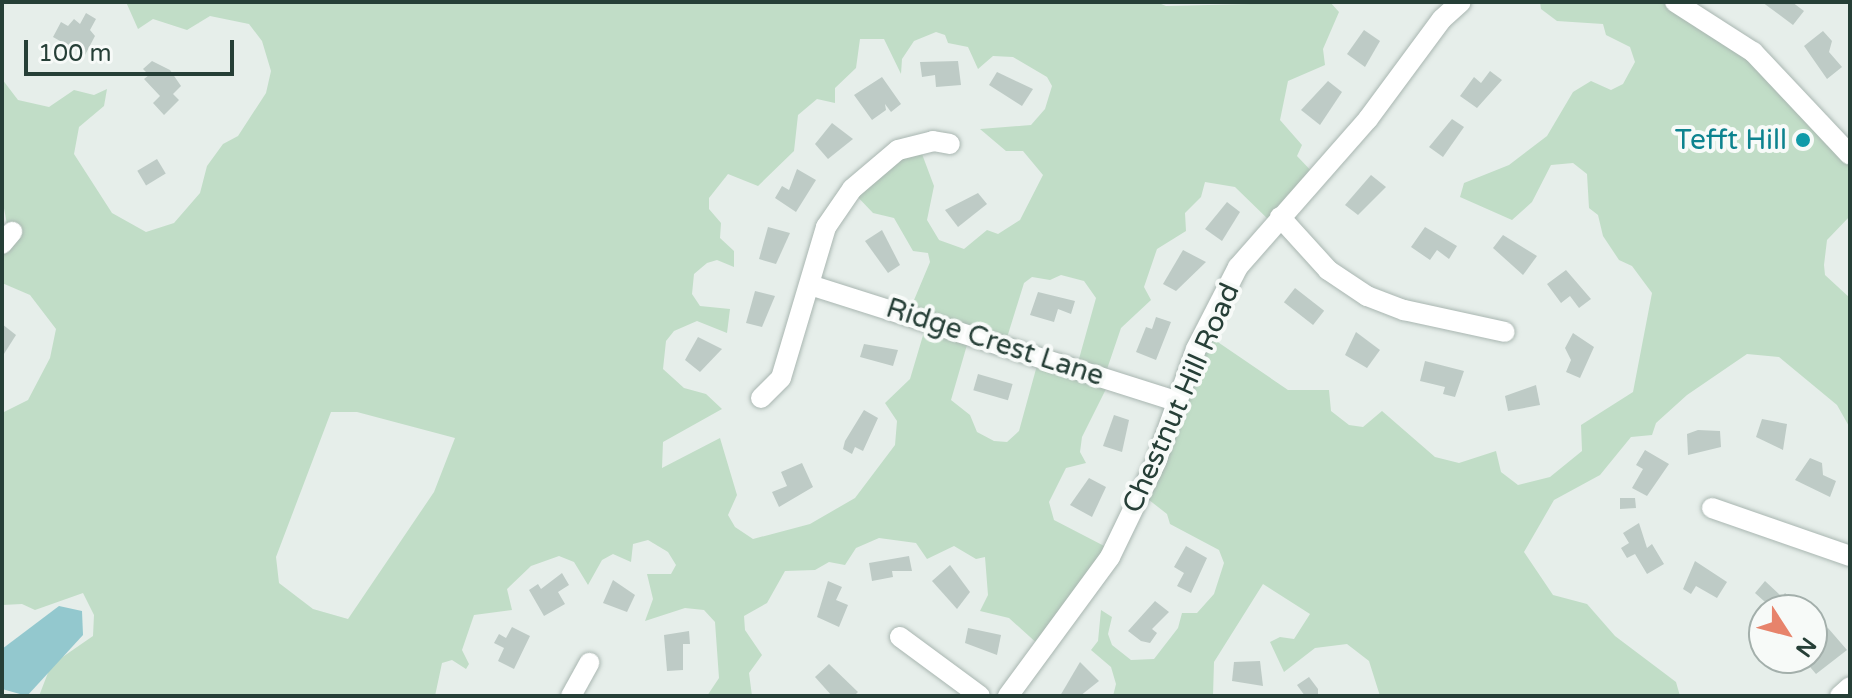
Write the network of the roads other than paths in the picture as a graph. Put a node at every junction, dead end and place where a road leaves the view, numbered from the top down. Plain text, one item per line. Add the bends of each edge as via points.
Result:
1 (1461, 2) edge
2 (1675, 2) edge
3 (950, 144) dead end
4 (1850, 155) edge
5 (1280, 217) junction
6 (810, 285) junction
7 (1505, 332) dead end
8 (761, 398) dead end
9 (1178, 402) junction
10 (1712, 508) dead end
11 (1850, 556) edge
12 (900, 637) dead end
13 (589, 663) dead end
14 (1850, 687) edge
15 (571, 696) edge
16 (980, 696) edge
17 (1008, 696) edge
18 (1840, 696) edge

1 - 5 street, Chestnut Hill Road via 1442,19 1368,119
2 - 4 street via 1746,46
3 - 6 street via 909,146 862,178 826,227
5 - 7 street via 1328,270 1367,296 1404,310
5 - 9 street, Chestnut Hill Road via 1232,278 1196,349
6 - 8 street via 781,378
6 - 9 street, Ridge Crest Lane
9 - 17 street, Chestnut Hill Road via 1110,557
10 - 11 street
12 - 16 street
13 - 15 street
14 - 18 street

